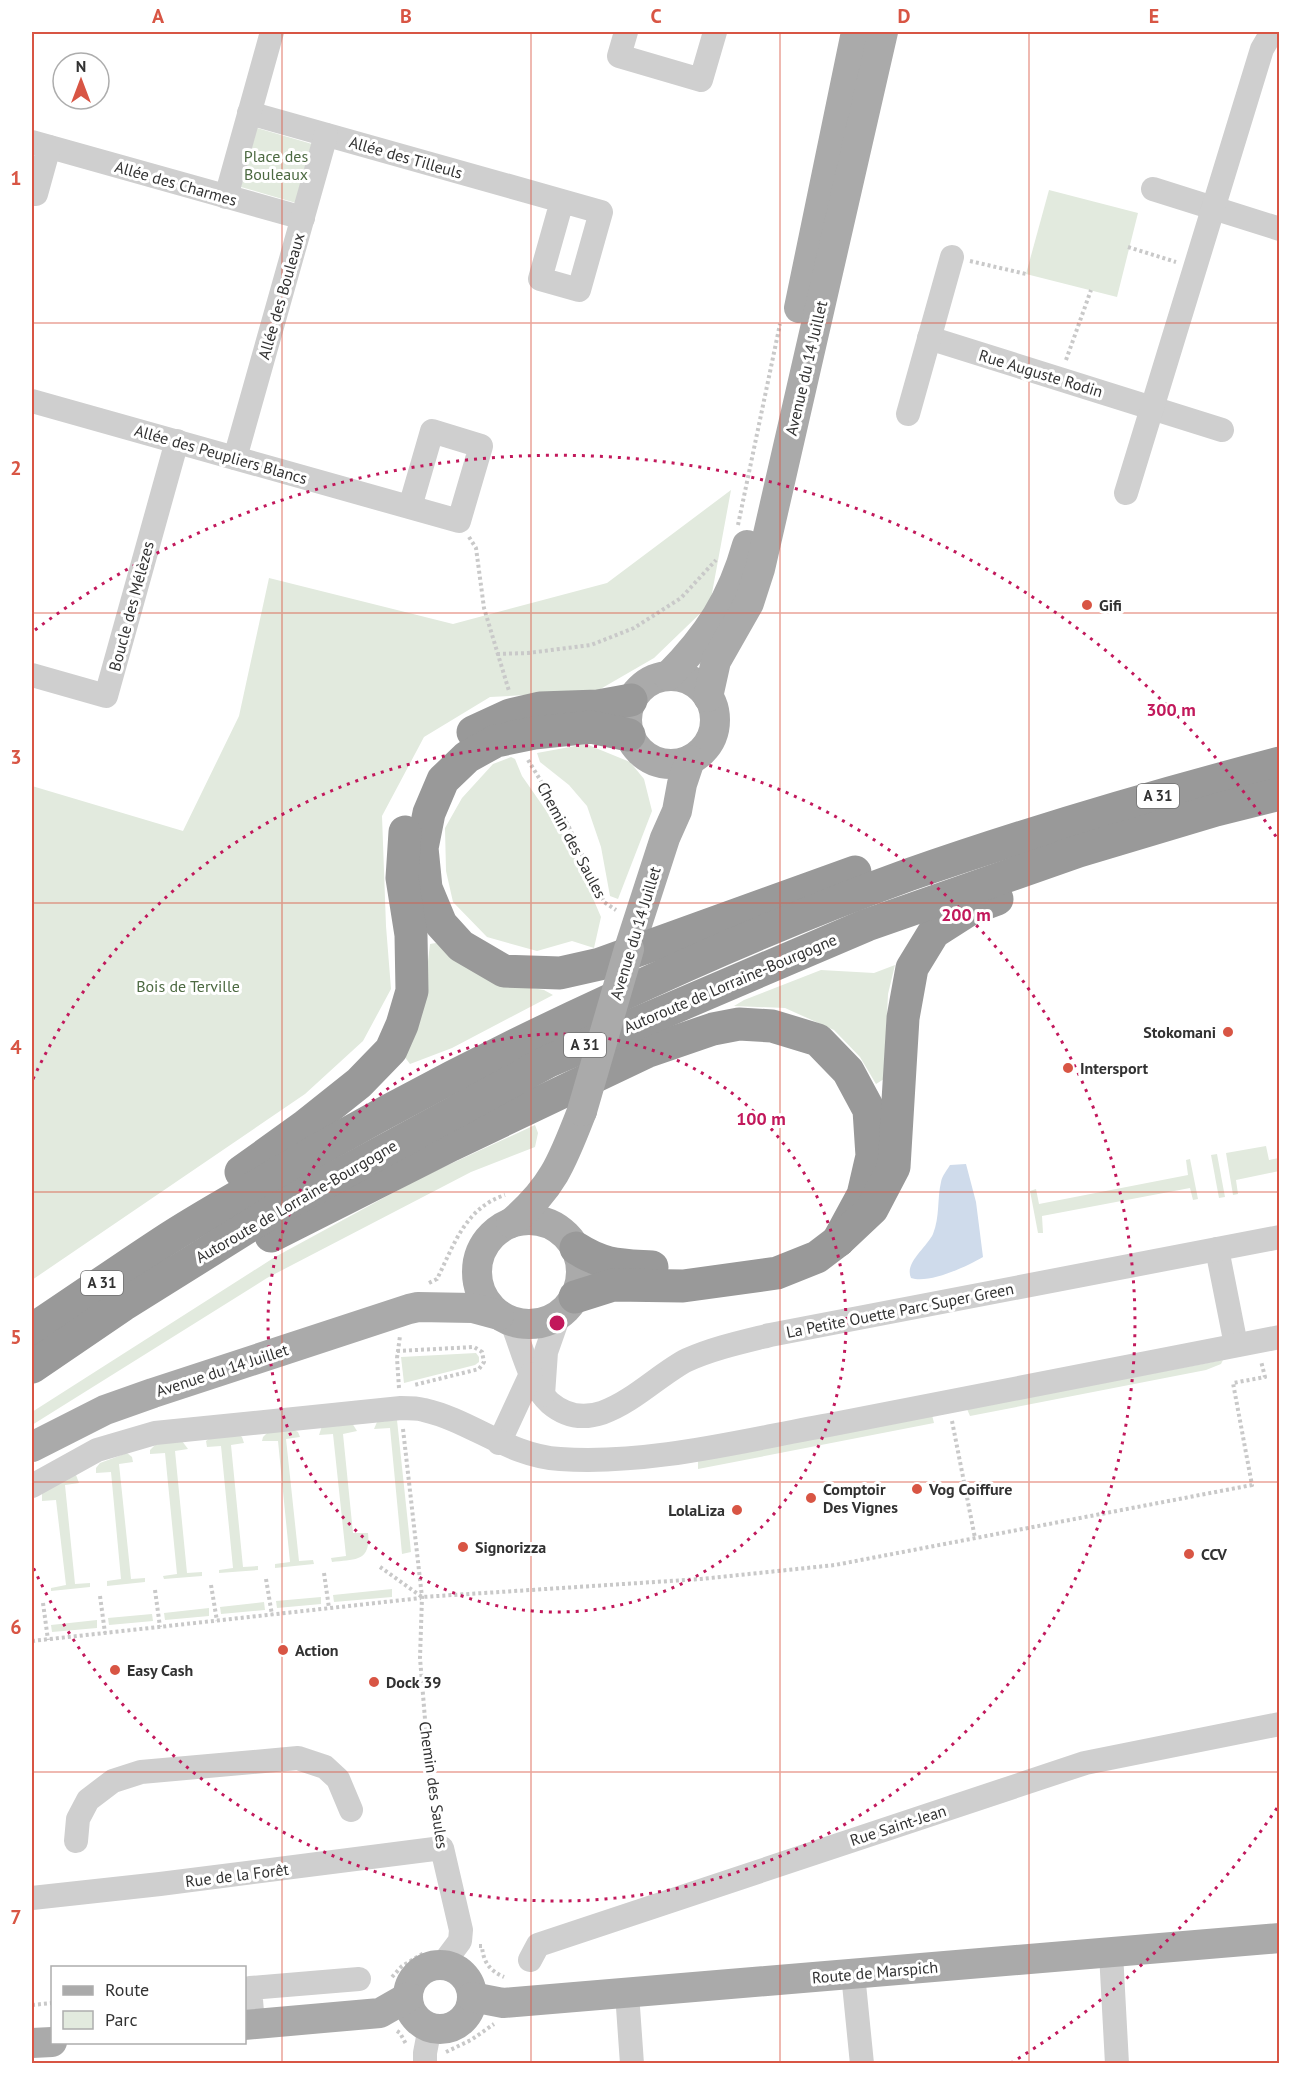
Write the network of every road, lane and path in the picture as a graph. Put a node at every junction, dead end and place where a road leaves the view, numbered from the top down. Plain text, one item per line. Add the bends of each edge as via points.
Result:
1 (272, 32) edge
2 (626, 32) edge
3 (715, 32) edge
4 (856, 32) edge
5 (883, 32) edge
6 (1272, 33) edge
7 (249, 113) junction
8 (326, 135) junction
9 (40, 145) edge
10 (1153, 189) dead end
11 (32, 193) edge
12 (226, 197) junction
13 (562, 201) dead end
14 (1214, 208) junction
15 (303, 218) junction
16 (1280, 229) edge
17 (1128, 247) dead end
18 (952, 257) joint
19 (1196, 268) junction
20 (1026, 274) dead end
21 (1090, 290) dead end
22 (929, 338) junction
23 (1060, 379) junction
24 (32, 401) edge
25 (1152, 408) junction
26 (908, 414) dead end
27 (1222, 430) dead end
28 (177, 441) junction
29 (235, 458) junction
30 (1126, 493) dead end
31 (410, 507) junction
32 (459, 521) junction
33 (723, 551) dead end
34 (497, 654) junction
35 (32, 675) edge
36 (668, 676) junction
37 (509, 692) dead end
38 (708, 697) junction
39 (631, 700) junction
40 (629, 735) junction
41 (526, 757) dead end
42 (690, 760) junction
43 (655, 761) junction
44 (1280, 763) edge
45 (1280, 794) edge
46 (1038, 831) junction
47 (665, 838) junction
48 (1079, 851) junction
49 (618, 914) dead end
50 (561, 1166) junction
51 (507, 1194) dead end
52 (511, 1223) junction
53 (172, 1236) junction
54 (1280, 1237) edge
55 (838, 1241) junction
56 (572, 1243) junction
57 (1218, 1249) junction
58 (479, 1259) junction
59 (734, 1279) junction
60 (418, 1300) junction
61 (123, 1305) junction
62 (567, 1306) junction
63 (505, 1318) junction
64 (32, 1330) edge
65 (1258, 1341) edge
66 (398, 1351) junction
67 (32, 1367) edge
68 (531, 1374) junction
69 (543, 1395) junction
70 (400, 1399) junction
71 (948, 1402) junction
72 (499, 1443) junction
73 (32, 1447) edge
74 (32, 1486) edge
75 (975, 1538) junction
76 (380, 1567) dead end
77 (324, 1573) dead end
78 (266, 1579) dead end
79 (211, 1585) dead end
80 (155, 1590) dead end
81 (100, 1596) dead end
82 (422, 1598) junction
83 (43, 1603) dead end
84 (329, 1608) junction
85 (272, 1615) junction
86 (217, 1621) junction
87 (160, 1627) junction
88 (105, 1633) junction
89 (48, 1640) junction
90 (32, 1641) edge
91 (1280, 1724) edge
92 (351, 1810) dead end
93 (76, 1841) dead end
94 (442, 1848) junction
95 (32, 1898) edge
96 (1280, 1938) edge
97 (460, 1941) junction
98 (1110, 1953) junction
99 (436, 1957) junction
100 (530, 1960) dead end
101 (853, 1974) junction
102 (359, 1979) dead end
103 (399, 1988) junction
104 (503, 1990) junction
105 (627, 1993) junction
106 (472, 1997) junction
107 (51, 2003) edge
108 (32, 2005) edge
109 (380, 2013) junction
110 (249, 2024) edge
111 (51, 2042) edge
112 (32, 2043) edge
113 (427, 2048) edge
114 (632, 2064) edge
115 (862, 2064) edge
116 (1117, 2064) edge

1 - 7 street
2 - 3 street via 619,56 701,80
4 - 36 main road, Avenue du 14 Juillet via 744,555 720,612 698,645
5 - 38 main road, Avenue du 14 Juillet via 760,569 749,603 717,661
6 - 14 street via 1262,49
7 - 8 street, Allée des Tilleuls
7 - 12 street
8 - 13 street, Allée des Tilleuls
8 - 15 street, Allée des Bouleaux
9 - 11 street, Allée des Charmes via 36,194
9 - 12 street, Allée des Charmes
10 - 14 street
12 - 15 street, Allée des Charmes
14 - 16 street
14 - 19 street
15 - 29 street, Allée des Bouleaux
17 - 19 path
18 - 20 path
18 - 22 street
19 - 25 street
21 - 23 path
22 - 23 street, Rue Auguste Rodin
22 - 26 street
23 - 25 street, Rue Auguste Rodin
24 - 28 street, Allée des Peupliers Blancs
25 - 27 street, Rue Auguste Rodin
25 - 30 street
28 - 29 street, Allée des Peupliers Blancs
28 - 35 street, Boucle des Mélèzes via 106,696
29 - 31 street, Allée des Peupliers Blancs
31 - 32 street, Allée des Peupliers Blancs
31 - 32 street via 432,431 481,446
32 - 34 path via 476,548 484,608
33 - 34 path via 681,598 634,628 591,645
34 - 37 path
36 - 38 main road via 691,681
36 - 39 main road via 640,688
38 - 42 main road via 715,714 712,736 707,746
39 - 40 main road via 627,712
39 - 53 highway via 598,706 540,708 510,715 447,750 426,771 405,822 402,878 411,936 412,991 391,1050 359,1083 305,1126 186,1208
40 - 43 main road via 639,751
40 - 46 highway via 591,727 496,741 467,757 443,780 429,813 422,848 426,888 441,924 461,946 504,971 560,974 600,964 845,875 997,827
41 - 49 path, Chemin des Saules via 568,825 604,902
42 - 43 main road via 667,764
42 - 47 main road, Avenue du 14 Juillet via 677,811
43 - 47 main road, Avenue du 14 Juillet via 664,796
44 - 46 highway, Autoroute de Lorraine-Bourgogne / A 31
45 - 48 highway, Autoroute de Lorraine-Bourgogne / A 31
46 - 53 highway, Autoroute de Lorraine-Bourgogne / A 31 via 905,876 678,968 427,1090
47 - 50 main road, Avenue du 14 Juillet, bridge via 582,1111
48 - 55 highway via 1005,896 970,909 934,932 912,968 903,1018 894,1167 872,1209
48 - 61 highway, Autoroute de Lorraine-Bourgogne / A 31 via 867,925 549,1061 275,1210
50 - 52 main road, Avenue du 14 Juillet via 531,1207
50 - 56 main road, Avenue du 14 Juillet via 563,1212
51 - 60 path via 489,1200 464,1224 437,1279
52 - 56 main road via 542,1222 559,1230
52 - 58 main road via 490,1238
53 - 64 highway, Autoroute de Lorraine-Bourgogne / A 31
54 - 57 street, La Petite Ouette Parc Super Green
55 - 59 highway via 817,1257 777,1273
55 - 61 highway via 862,1195 870,1166 869,1110 848,1071 818,1040 772,1026 739,1024 646,1052 287,1229
56 - 59 highway via 594,1259 613,1264 691,1270
56 - 62 main road via 582,1273 580,1285
57 - 65 street
57 - 69 street, La Petite Ouette Parc Super Green via 722,1347 686,1361 600,1415 576,1416
58 - 60 main road, Avenue du 14 Juillet via 464,1278
58 - 63 main road via 481,1290 490,1307
59 - 62 highway via 683,1286 613,1285
60 - 63 main road, Avenue du 14 Juillet via 473,1308
60 - 66 path via 415,1326 401,1332
60 - 73 main road, Avenue du 14 Juillet via 105,1410
61 - 67 highway, Autoroute de Lorraine-Bourgogne / A 31
62 - 63 main road via 535,1324
62 - 69 street via 546,1352
63 - 68 street, La Petite Ouette Parc Super Green
65 - 71 street
65 - 75 path via 1265,1377 1233,1383 1252,1485
66 - 70 path, Chemin des Saules
66 - 70 path via 474,1347 482,1352 484,1362 479,1369
68 - 69 street, La Petite Ouette Parc Super Green
68 - 72 street
70 - 72 street
70 - 74 street via 155,1433 97,1450
70 - 82 path, Chemin des Saules
71 - 72 street via 630,1459 559,1459 527,1454
71 - 75 path
75 - 82 path via 835,1565 701,1579
76 - 82 path
77 - 84 path
78 - 85 path
79 - 86 path
80 - 87 path
81 - 88 path
82 - 84 path
82 - 94 path, Chemin des Saules via 420,1658 426,1735
83 - 89 path
84 - 85 path
85 - 86 path
86 - 87 path
87 - 88 path
88 - 89 path
89 - 90 path
91 - 100 street, Rue Saint-Jean via 1085,1763 538,1945
92 - 93 street via 338,1779 325,1767 298,1758 141,1772 113,1780 88,1800 78,1819
94 - 95 street, Rue de la Forêt
94 - 97 street, Chemin des Saules via 461,1930
96 - 98 main road, Route de Marspich
97 - 99 street
97 - 104 path via 482,1947 483,1956
98 - 101 main road, Route de Marspich
98 - 116 street
99 - 103 main road via 410,1987
99 - 103 path via 402,1966
99 - 106 main road via 460,1972
101 - 105 main road, Route de Marspich
101 - 115 street
102 - 110 street via 250,1988
103 - 109 main road
103 - 113 main road via 421,2023
104 - 105 main road, Route de Marspich
104 - 106 main road, Route de Marspich
104 - 113 path via 504,2021 442,2055
105 - 114 street
106 - 113 main road via 462,2020 447,2028
107 - 108 path
109 - 110 main road
109 - 113 path via 383,2028 400,2033 407,2049
111 - 112 main road

